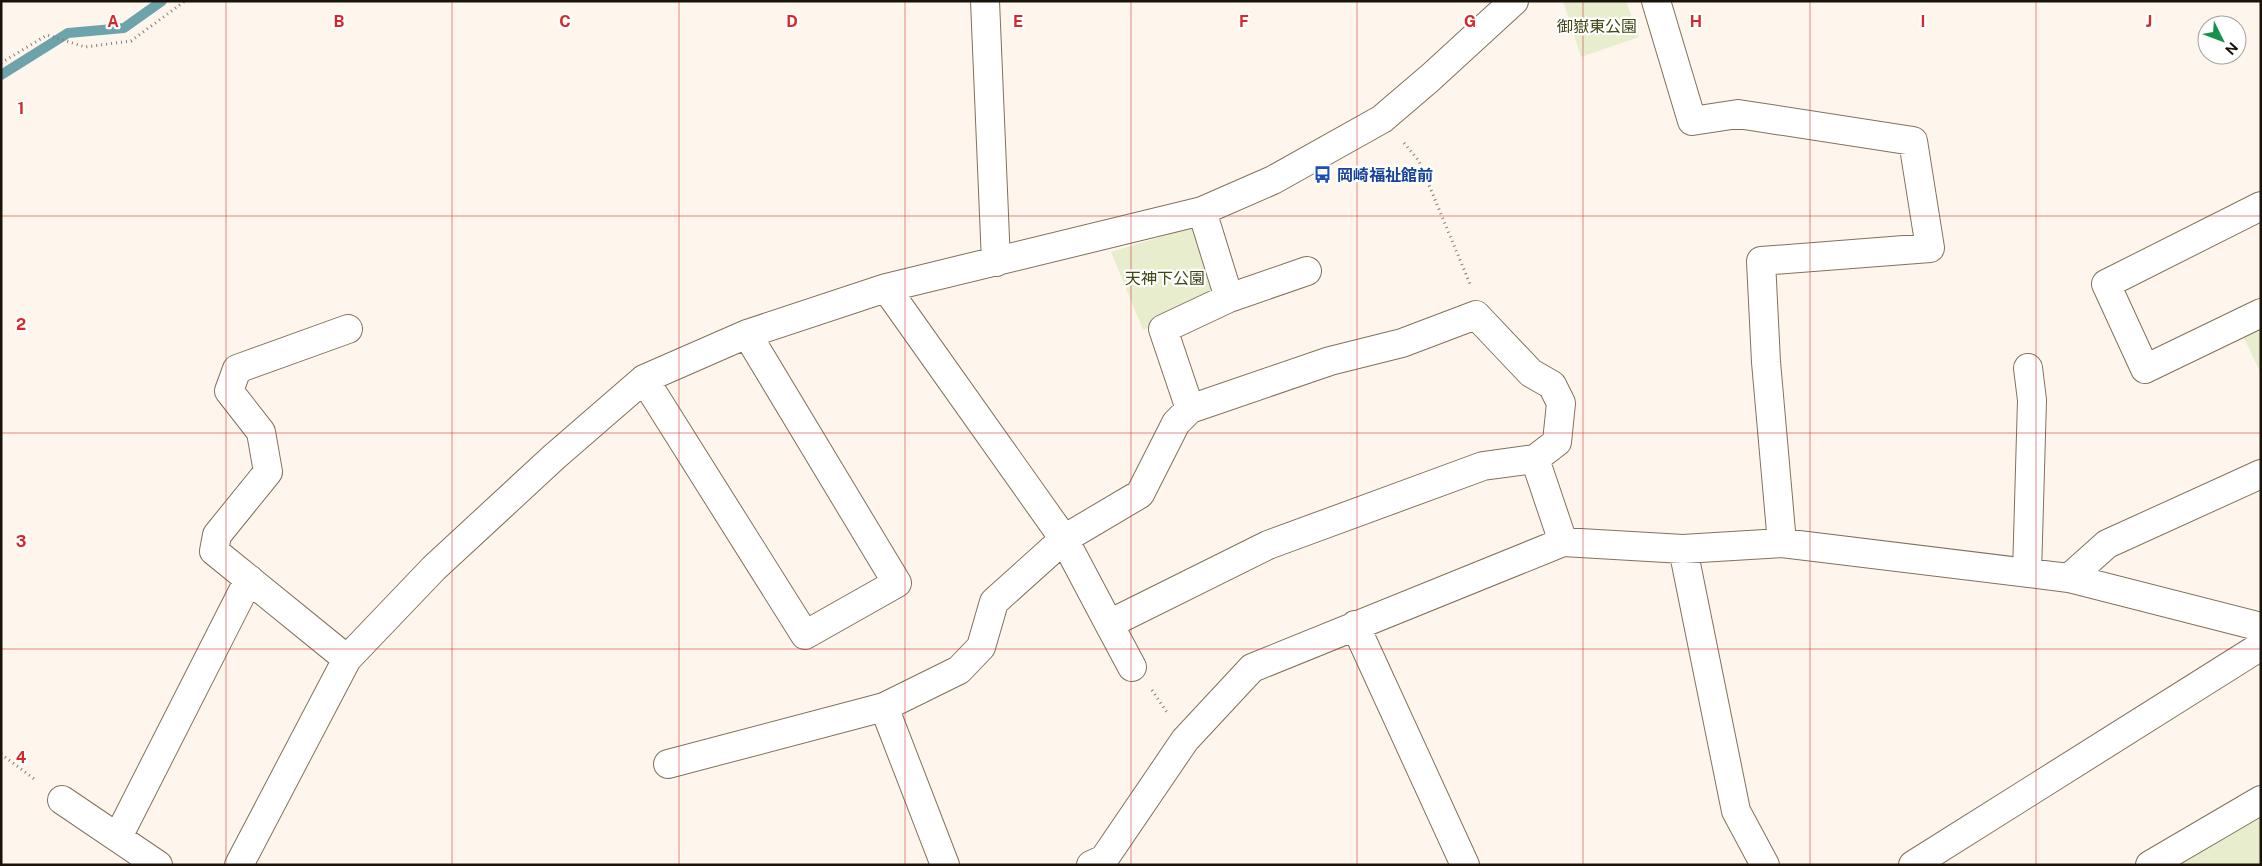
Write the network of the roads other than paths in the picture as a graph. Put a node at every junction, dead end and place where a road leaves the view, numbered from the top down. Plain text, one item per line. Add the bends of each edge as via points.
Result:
1 (985, 1) edge
2 (1514, 1) edge
3 (1656, 1) edge
4 (2261, 206) edge
5 (1202, 211) junction
6 (996, 262) junction
7 (1308, 271) dead end
8 (886, 288) junction
9 (1230, 298) junction
10 (2261, 313) edge
11 (348, 329) dead end
12 (747, 334) junction
13 (2028, 368) dead end
14 (644, 379) junction
15 (1190, 409) junction
16 (1535, 459) junction
17 (2261, 474) edge
18 (1064, 539) junction
19 (1563, 542) junction
20 (1782, 543) junction
21 (1683, 549) junction
22 (2027, 573) junction
23 (2069, 578) junction
24 (249, 579) junction
25 (1109, 624) junction
26 (1355, 625) junction
27 (2261, 627) edge
28 (2261, 646) edge
29 (347, 659) junction
30 (1132, 667) road end
31 (884, 707) junction
32 (668, 764) dead end
33 (62, 800) road end
34 (2261, 800) edge
35 (118, 837) junction
36 (158, 865) edge
37 (239, 865) edge
38 (945, 865) edge
39 (1091, 865) edge
40 (1465, 865) edge
41 (1765, 865) edge
42 (1913, 865) edge
43 (2150, 865) edge

1 - 6 street
2 - 5 street via 1382,119 1273,180
3 - 20 street via 1692,122 1738,114 1913,142 1930,248 1761,261 1766,362
4 - 10 street via 2106,284 2145,369
5 - 6 street
5 - 9 street
6 - 8 street
7 - 9 street
8 - 12 street
8 - 18 street
9 - 15 street via 1163,329
11 - 24 street via 237,369 229,391 261,432 268,472 217,535 214,551
12 - 14 street
12 - 14 street via 897,583 805,635
13 - 22 street via 2032,400
14 - 29 street via 434,568
15 - 16 street via 1330,361 1402,343 1476,315 1532,373 1552,385 1561,403 1557,442
15 - 18 street via 1176,423 1140,494
16 - 19 street
16 - 25 street via 1483,466 1268,545
17 - 23 street via 2107,544
18 - 25 street
18 - 31 street via 994,602 981,647 959,670
19 - 21 street
19 - 26 street
20 - 21 street
20 - 22 street
21 - 41 street via 1736,811
22 - 23 street
23 - 27 street
24 - 29 street
24 - 35 street
25 - 30 street
26 - 39 street via 1252,668 1186,740 1104,859
26 - 40 street
28 - 42 street
29 - 37 street
31 - 32 street
31 - 38 street
33 - 35 street
34 - 43 street
35 - 36 street

